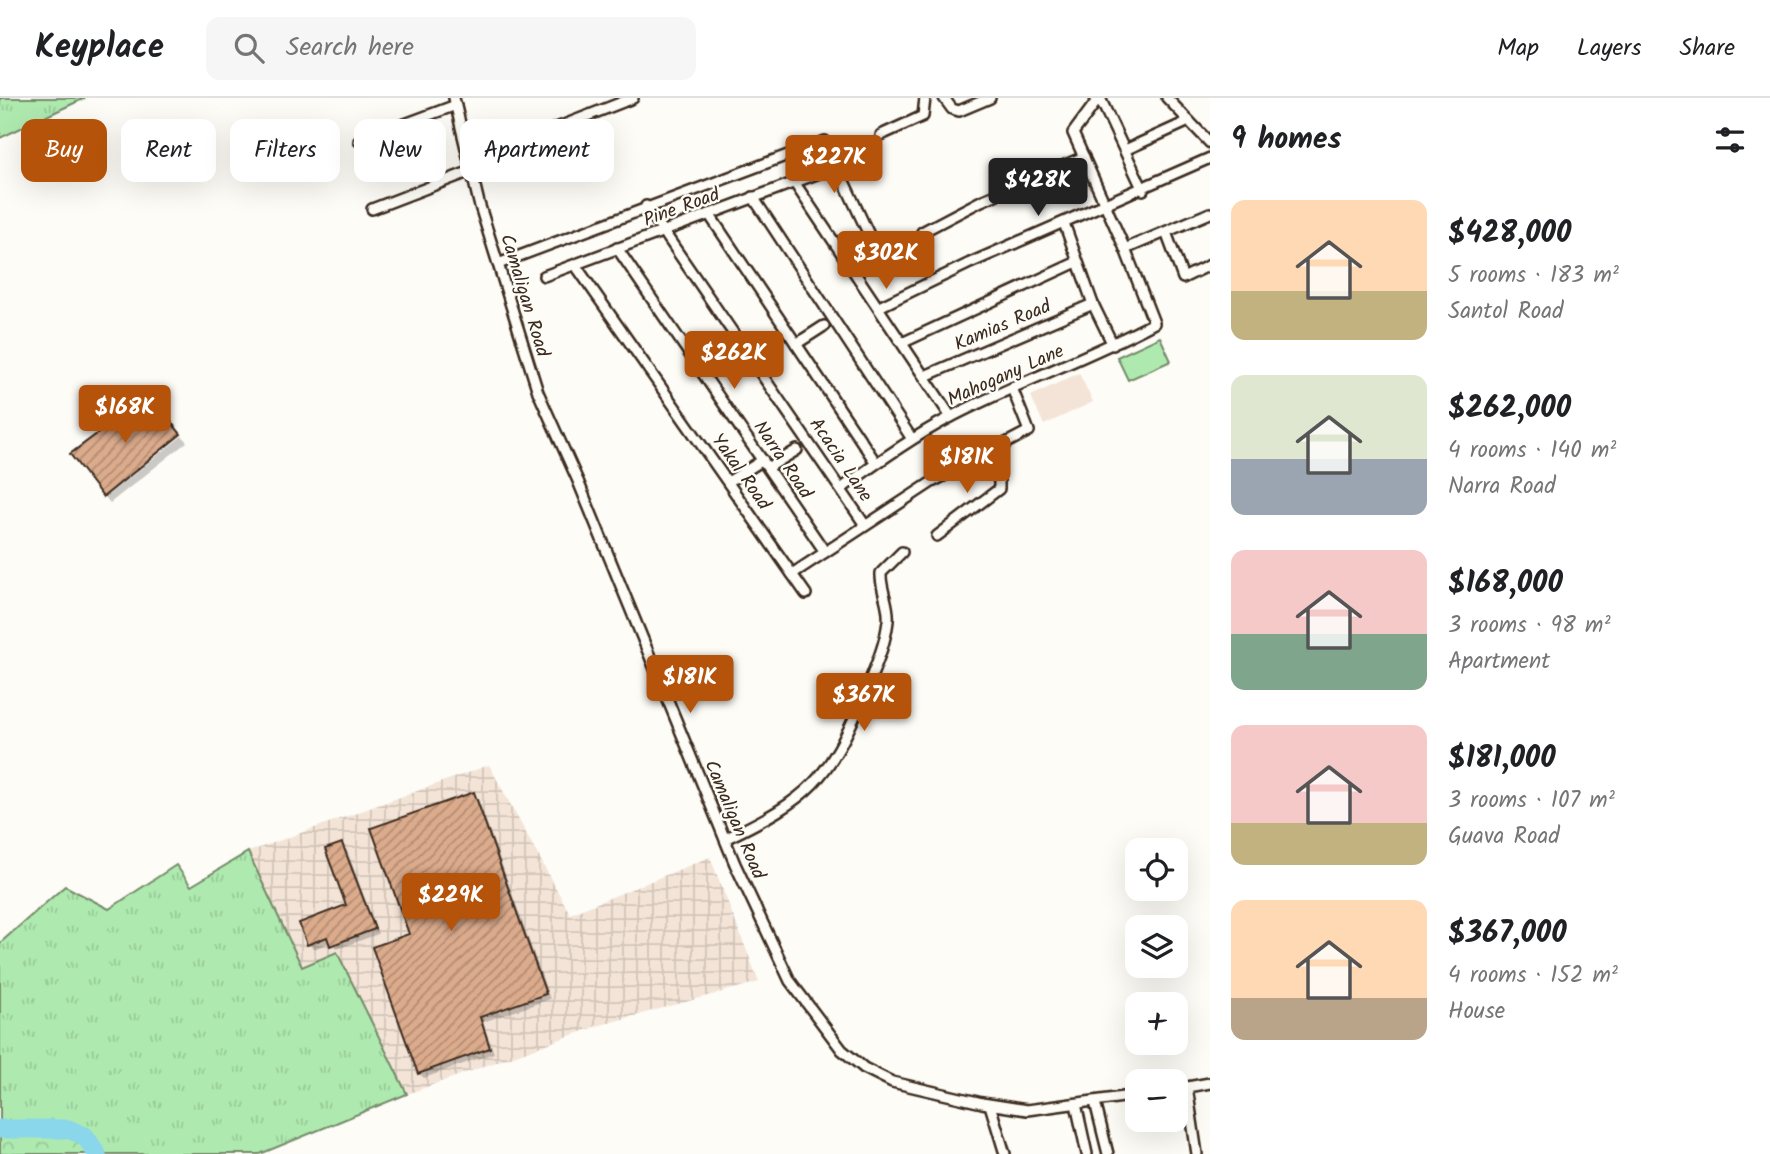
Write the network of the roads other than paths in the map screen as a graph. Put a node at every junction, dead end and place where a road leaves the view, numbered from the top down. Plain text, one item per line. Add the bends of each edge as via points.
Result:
1 (634, 98) edge
2 (925, 98) edge
3 (944, 98) edge
4 (990, 98) edge
5 (1100, 98) edge
6 (1167, 98) edge
7 (455, 102) edge
8 (413, 119) edge
9 (583, 119) edge
10 (1189, 121) junction
11 (460, 123) edge
12 (881, 135) dead end
13 (1210, 142) edge
14 (1125, 150) junction
15 (1084, 158) junction
16 (1210, 158) edge
17 (830, 169) dead end
18 (460, 170) edge
19 (475, 182) edge
20 (794, 182) junction
21 (1143, 190) junction
22 (753, 197) junction
23 (1106, 204) junction
24 (646, 206) junction
25 (372, 209) dead end
26 (1210, 213) edge
27 (709, 214) junction
28 (1064, 223) junction
29 (665, 230) junction
30 (922, 232) dead end
31 (1166, 232) junction
32 (617, 248) junction
33 (1125, 249) junction
34 (844, 253) junction
35 (1077, 262) junction
36 (498, 264) junction
37 (1210, 265) edge
38 (576, 266) junction
39 (544, 276) dead end
40 (1093, 304) junction
41 (879, 307) junction
42 (824, 326) dead end
43 (904, 342) junction
44 (796, 344) junction
45 (1113, 345) junction
46 (925, 376) junction
47 (1012, 388) junction
48 (951, 417) junction
49 (912, 439) junction
50 (797, 450) dead end
51 (985, 452) junction
52 (876, 463) junction
53 (766, 464) junction
54 (729, 482) junction
55 (841, 489) junction
56 (865, 525) junction
57 (937, 536) dead end
58 (825, 552) junction
59 (902, 552) dead end
60 (792, 573) junction
61 (806, 594) dead end
62 (725, 839) junction
63 (1210, 1083) edge
64 (1188, 1087) edge
65 (1188, 1094) edge
66 (1125, 1097) edge
67 (1095, 1102) junction
68 (1076, 1104) junction
69 (990, 1105) junction
70 (1005, 1154) edge
71 (1087, 1154) edge
72 (1108, 1154) edge
73 (1196, 1154) edge

1 - 9 street
2 - 12 street via 923,116
3 - 4 street via 959,111
5 - 14 street
5 - 15 street via 1073,133
6 - 10 street
7 - 8 street
7 - 11 street, Camaligan Road
10 - 13 street
10 - 14 street
14 - 21 street
15 - 23 street
15 - 30 street via 981,201
16 - 21 street
17 - 20 street, Pine Road
18 - 25 street
19 - 36 street, Camaligan Road
20 - 22 street, Pine Road
20 - 34 street
21 - 23 street
22 - 27 street, Pine Road
22 - 49 street
23 - 28 street
23 - 33 street
24 - 29 street, Acacia Lane
24 - 34 street via 825,141 867,241
24 - 36 street
26 - 31 street
27 - 29 street, Pine Road
27 - 44 street
28 - 35 street
28 - 41 street
29 - 32 street, Pine Road
29 - 55 street, Acacia Lane
31 - 33 street
31 - 37 street via 1183,278
32 - 38 street, Pine Road
32 - 53 street, Narra Road
33 - 45 street, Mahogany Lane via 1154,323
34 - 41 street
35 - 40 street
35 - 43 street
36 - 62 street, Camaligan Road via 538,392
38 - 39 street, Pine Road
38 - 54 street, Yakal Road
40 - 45 street
40 - 46 street, Kamias Road
41 - 43 street
42 - 44 street
43 - 46 street
44 - 52 street
45 - 47 street, Mahogany Lane
46 - 48 street
47 - 48 street, Mahogany Lane
47 - 51 street via 1029,431
48 - 49 street, Mahogany Lane
49 - 52 street, Mahogany Lane
50 - 53 street
51 - 56 street
51 - 57 street via 999,489
52 - 55 street, Mahogany Lane
53 - 54 street
53 - 58 street, Narra Road
54 - 60 street, Yakal Road
55 - 56 street, Acacia Lane
56 - 58 street
58 - 60 street
59 - 62 street via 881,573 888,606 884,647 834,760 801,796
60 - 61 street, Yakal Road
62 - 69 street, Camaligan Road via 790,981 842,1050 863,1068 892,1082
63 - 64 street
65 - 73 street
66 - 67 street, Camaligan Road
67 - 68 street, Camaligan Road
67 - 72 street
68 - 69 street, Camaligan Road via 1027,1110
68 - 71 street
69 - 70 street

